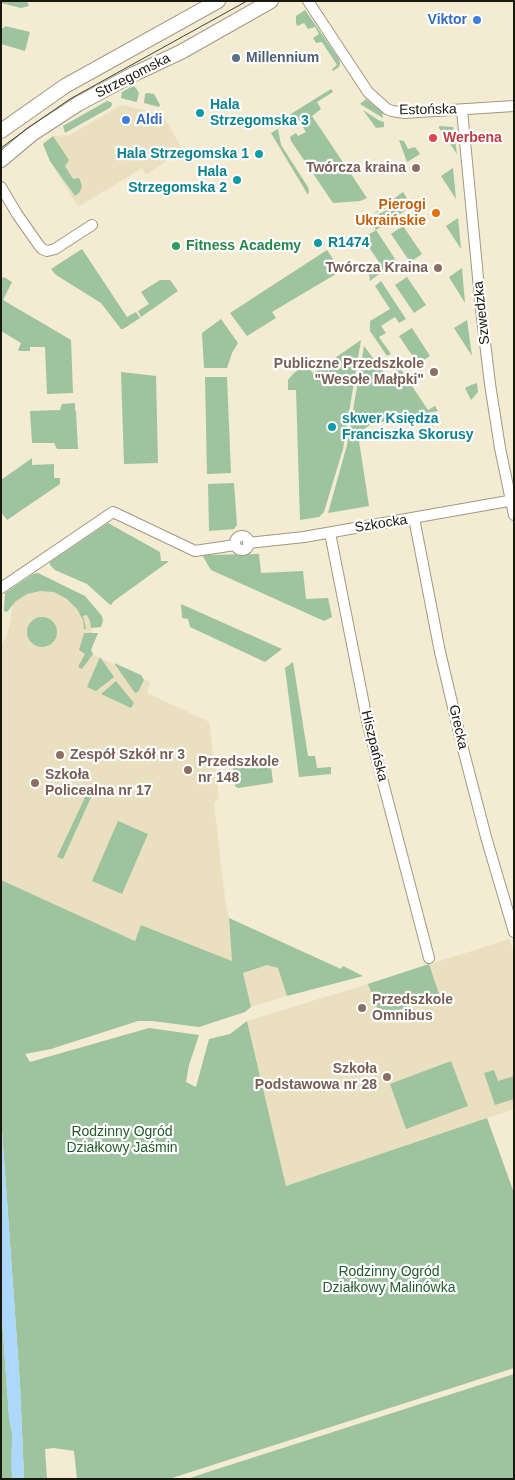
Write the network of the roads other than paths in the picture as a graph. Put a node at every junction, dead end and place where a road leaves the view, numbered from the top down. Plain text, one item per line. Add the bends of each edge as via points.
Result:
1 (218, 1) edge
2 (271, 1) edge
3 (308, 1) edge
4 (514, 106) edge
5 (462, 110) junction
6 (1, 131) edge
7 (1, 160) edge
8 (1, 187) edge
9 (92, 225) dead end
10 (512, 501) edge
11 (514, 515) edge
12 (414, 518) junction
13 (330, 532) junction
14 (1, 588) edge
15 (514, 932) edge
16 (429, 958) dead end

1 - 6 main road, Strzegomska via 65,86
2 - 7 main road, Strzegomska via 181,52 78,104 32,134
3 - 5 street, Estońska via 368,92 387,109 404,113
4 - 5 street, Estońska
5 - 10 street, Szwedzka via 487,361
8 - 9 street via 42,249 55,250
10 - 11 street, Szwedzka
10 - 12 street, Szkocka
12 - 13 street, Szkocka
12 - 15 street, Grecka via 457,724
13 - 14 street, Szkocka via 248,543 242,550 235,545 195,551 113,512
13 - 16 street, Hiszpańska via 368,725

